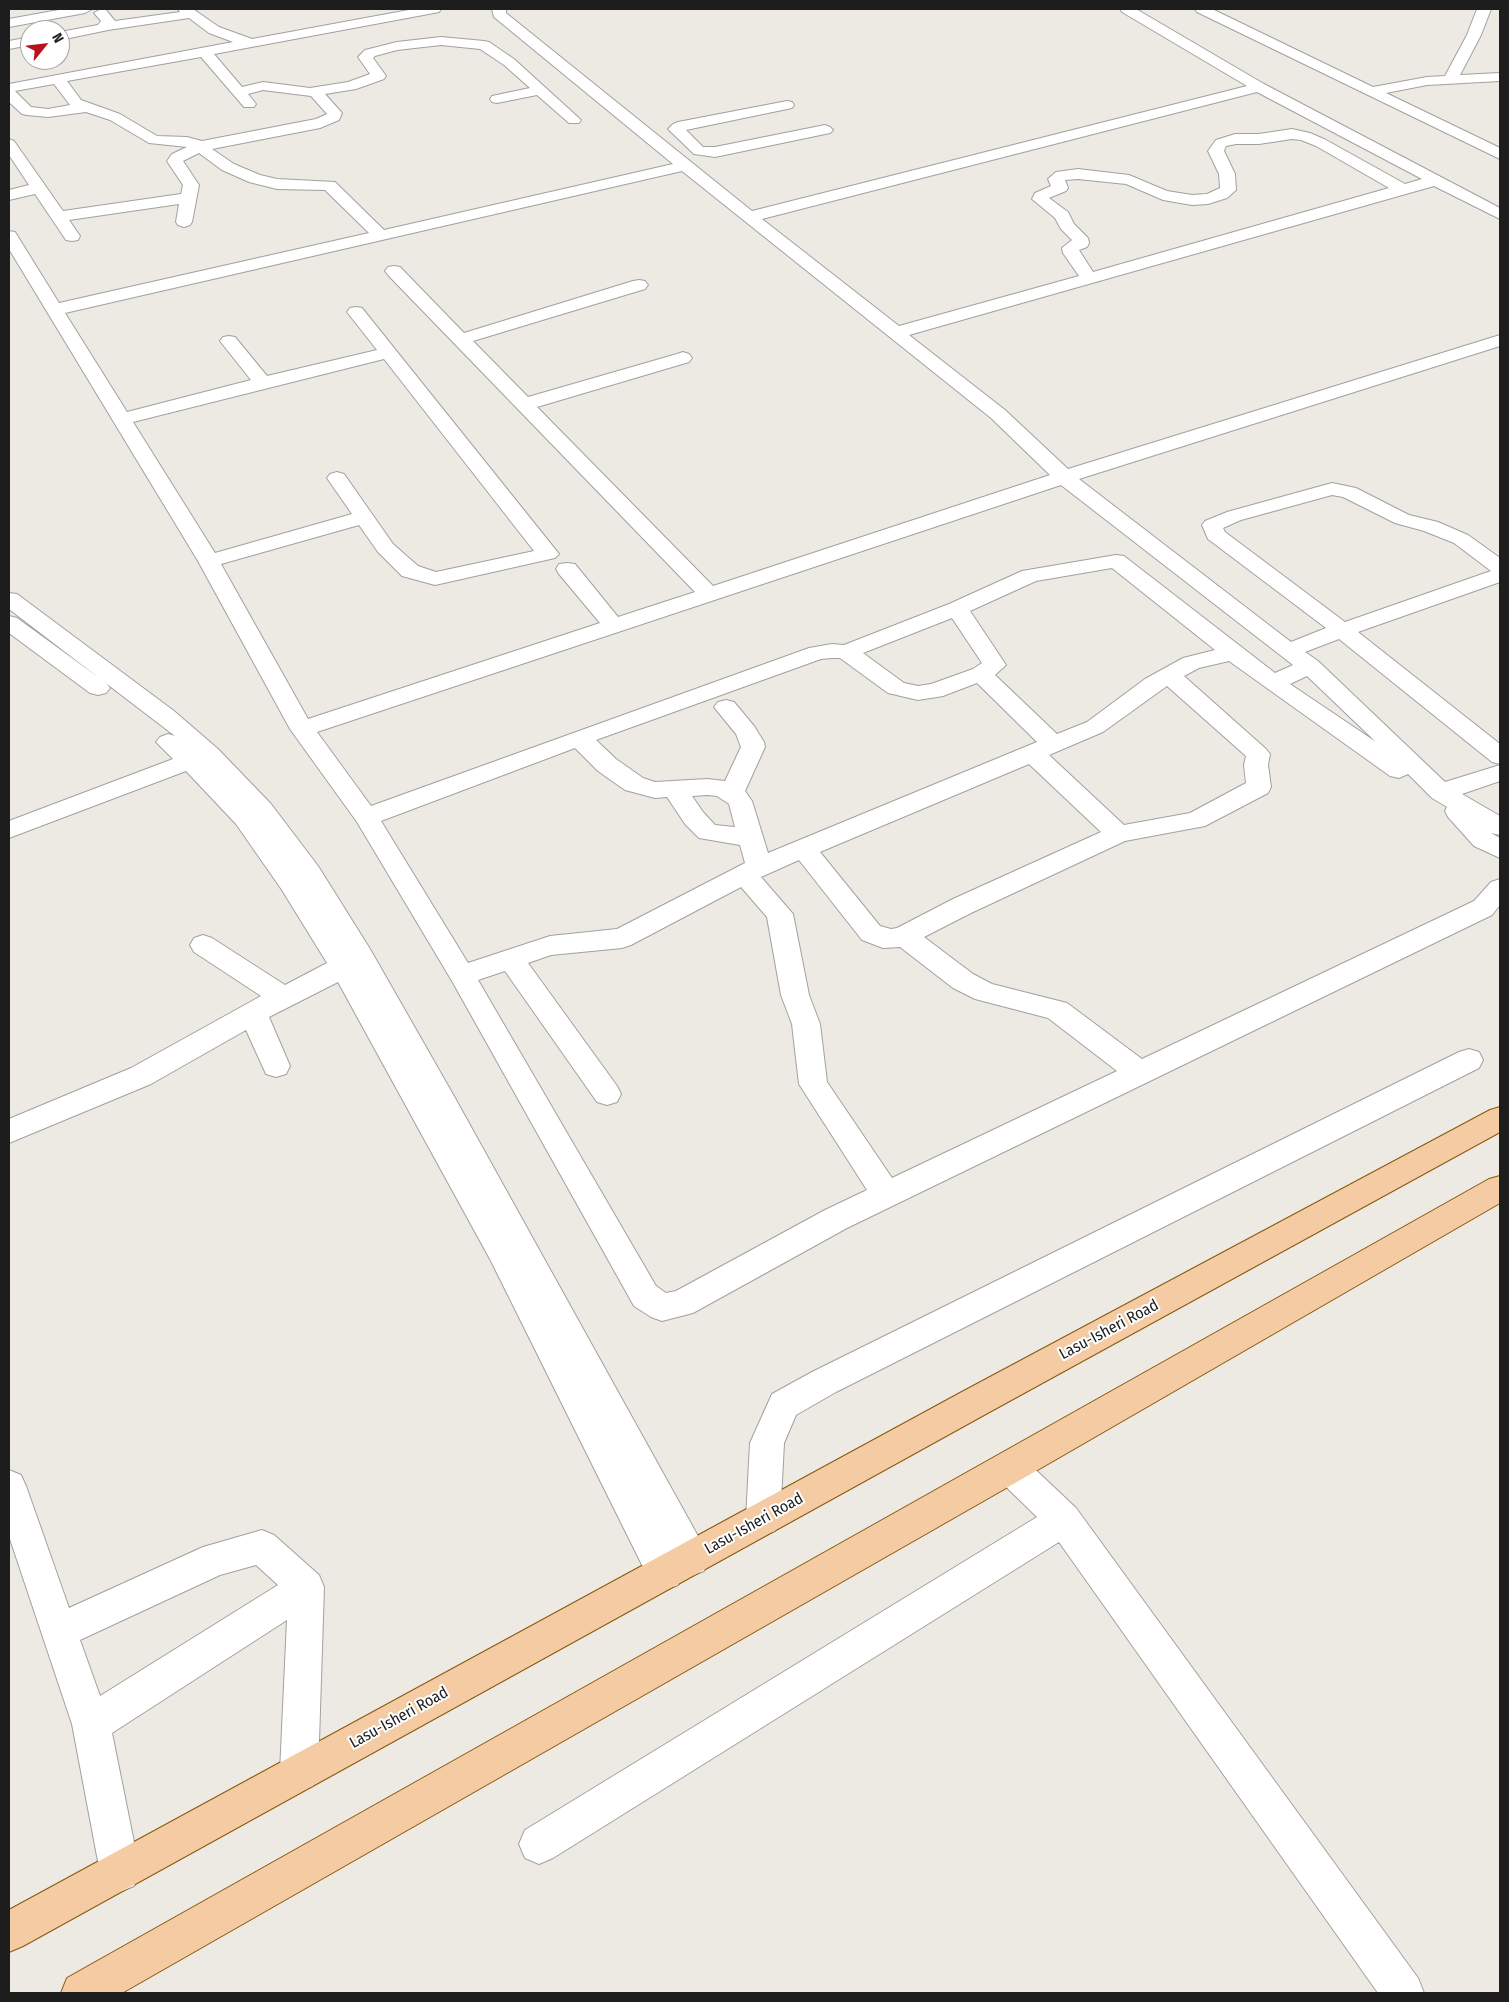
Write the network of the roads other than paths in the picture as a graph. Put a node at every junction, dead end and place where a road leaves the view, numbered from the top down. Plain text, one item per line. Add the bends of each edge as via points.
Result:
1 (86, 9) edge
2 (96, 9) edge
3 (434, 9) edge
4 (1127, 9) edge
5 (1202, 9) edge
6 (1484, 9) edge
7 (494, 10) edge
8 (189, 11) edge
9 (387, 12) edge
10 (9, 23) edge
11 (106, 26) junction
12 (9, 30) edge
13 (70, 34) edge
14 (19, 43) edge
15 (253, 44) junction
16 (205, 53) junction
17 (548, 55) junction
18 (509, 62) junction
19 (1500, 77) edge
20 (1451, 78) junction
21 (58, 79) junction
22 (1259, 87) junction
23 (9, 88) edge
24 (541, 90) junction
25 (1372, 91) junction
26 (239, 92) junction
27 (315, 92) junction
28 (9, 94) edge
29 (497, 99) dead end
30 (249, 104) dead end
31 (787, 105) dead end
32 (88, 107) junction
33 (574, 120) dead end
34 (825, 130) dead end
35 (9, 144) edge
36 (202, 146) junction
37 (695, 148) junction
38 (669, 153) junction
39 (1500, 154) edge
40 (685, 166) junction
41 (1436, 180) junction
42 (39, 188) junction
43 (1402, 190) junction
44 (9, 195) edge
45 (188, 198) junction
46 (1500, 214) edge
47 (59, 216) junction
48 (749, 216) junction
49 (184, 222) dead end
50 (9, 236) edge
51 (72, 236) dead end
52 (381, 236) junction
53 (394, 271) dead end
54 (1089, 278) junction
55 (639, 285) dead end
56 (54, 310) junction
57 (356, 312) dead end
58 (895, 333) junction
59 (462, 340) junction
60 (1500, 340) edge
61 (229, 341) dead end
62 (388, 353) junction
63 (683, 358) dead end
64 (263, 382) junction
65 (525, 404) junction
66 (121, 419) junction
67 (1064, 477) junction
68 (337, 478) dead end
69 (364, 517) junction
70 (209, 561) junction
71 (1500, 568) edge
72 (567, 569) dead end
73 (1500, 576) edge
74 (708, 594) junction
75 (9, 599) edge
76 (957, 609) junction
77 (9, 623) edge
78 (614, 626) junction
79 (1342, 630) junction
80 (1288, 651) junction
81 (846, 652) junction
82 (1232, 653) junction
83 (1310, 666) junction
84 (981, 674) junction
85 (1169, 675) junction
86 (1273, 683) junction
87 (726, 707) dead end
88 (302, 728) junction
89 (579, 738) junction
90 (1042, 749) junction
91 (1500, 756) edge
92 (190, 761) junction
93 (1500, 773) edge
94 (674, 789) junction
95 (1441, 792) junction
96 (732, 793) junction
97 (366, 817) junction
98 (1500, 827) edge
99 (9, 830) edge
100 (1119, 834) junction
101 (750, 838) junction
102 (803, 848) junction
103 (1500, 849) edge
104 (752, 871) junction
105 (1495, 897) edge
106 (904, 936) junction
107 (202, 945) dead end
108 (511, 959) junction
109 (343, 967) junction
110 (462, 975) junction
111 (284, 998) junction
112 (252, 1013) junction
113 (1469, 1060) dead end
114 (276, 1066) dead end
115 (1140, 1073) junction
116 (607, 1094) dead end
117 (1500, 1118) edge
118 (9, 1131) edge
119 (1500, 1188) edge
120 (887, 1195) junction
121 (1010, 1468) junction
122 (9, 1486) edge
123 (763, 1519) junction
124 (1064, 1520) junction
125 (678, 1566) junction
126 (306, 1587) junction
127 (58, 1632) junction
128 (90, 1724) junction
129 (299, 1772) junction
130 (540, 1844) dead end
131 (120, 1872) junction
132 (9, 1932) edge
133 (82, 1993) edge
134 (1403, 1993) edge

1 - 10 street
2 - 11 street via 108,19
3 - 9 street
4 - 22 street
5 - 25 street
6 - 20 street
7 - 17 street
8 - 11 street
8 - 15 street via 214,30
9 - 15 street
11 - 13 street
12 - 14 street
15 - 16 street
16 - 21 street
16 - 26 street
17 - 18 street
17 - 38 street
18 - 24 street
18 - 27 street via 484,45 441,41 396,46 365,57 379,76 351,86
19 - 20 street
20 - 25 street
21 - 23 street
21 - 32 street via 76,103
22 - 41 street
22 - 48 street
24 - 29 street
24 - 33 street
25 - 39 street
26 - 27 street via 263,86
26 - 30 street
27 - 36 street via 336,113 334,117 320,123
28 - 32 street via 26,111 48,113
31 - 37 street via 678,127 676,129
32 - 36 street via 115,117 154,140
34 - 37 street via 722,152
35 - 42 street
36 - 45 street via 177,157 175,162 191,185
36 - 52 street via 228,167 255,179 277,184 329,185
37 - 38 street
38 - 40 street
40 - 48 street
40 - 52 street
41 - 43 street
41 - 46 street
42 - 44 street
42 - 47 street
43 - 54 street
43 - 54 street via 1322,143 1292,134 1227,140 1217,147 1217,156 1227,174 1228,190 1208,199 1164,195 1129,180 1062,175 1056,179 1060,188 1040,199 1062,215 1067,226 1080,238 1081,242 1070,248 1071,253
45 - 47 street
45 - 49 street
47 - 51 street
48 - 58 street
50 - 56 street
52 - 56 street
53 - 59 street
54 - 58 street
55 - 59 street
56 - 66 street
57 - 62 street
58 - 67 street via 998,414
59 - 65 street
60 - 67 street
61 - 64 street
62 - 64 street
62 - 69 street via 548,554 435,579 410,571 384,548
63 - 65 street
64 - 66 street
65 - 74 street
66 - 70 street
67 - 74 street
67 - 80 street
68 - 69 street
69 - 70 street
70 - 88 street
71 - 79 street via 1461,539 1431,526 1402,519 1349,492 1332,489 1212,525 1215,535
72 - 78 street
73 - 79 street
74 - 78 street
75 - 125 street via 166,716 210,754 262,810 309,872 441,1097
76 - 81 street
76 - 82 street via 1030,576 1116,561
76 - 84 street via 995,665
77 - 92 street via 146,724
78 - 88 street
79 - 80 street
79 - 91 street
80 - 83 street
81 - 84 street via 896,688 918,694
81 - 89 street via 817,653
82 - 85 street via 1191,663
82 - 86 street
83 - 86 street
83 - 95 street
84 - 90 street
85 - 90 street via 1094,727
85 - 100 street via 1258,754 1259,787 1196,820
86 - 103 street via 1460,813 1482,840
87 - 96 street via 746,731 753,747
88 - 97 street
89 - 94 street via 607,765 634,784 655,790
89 - 97 street
90 - 100 street
90 - 102 street
92 - 99 street
92 - 109 street via 245,818
93 - 95 street
94 - 96 street via 722,788
94 - 101 street via 708,832
95 - 98 street
96 - 101 street via 740,802
97 - 110 street
100 - 106 street
101 - 104 street
102 - 104 street
102 - 106 street via 871,932 883,938
104 - 108 street via 622,938 550,946
104 - 120 street via 780,914 795,995 806,1024 813,1084
105 - 115 street via 1482,908
106 - 115 street via 963,981 985,992 1057,1010
107 - 111 street
108 - 110 street
108 - 116 street
109 - 111 street
109 - 125 street
110 - 120 street via 645,1296 662,1307 682,1303 836,1219
111 - 112 street
112 - 114 street
112 - 118 street via 141,1076
113 - 123 street via 824,1382 784,1405 767,1443
115 - 120 street
117 - 123 main road, Lasu-Isheri Road
119 - 121 main road
121 - 124 street
121 - 133 main road
122 - 127 street
123 - 125 main road, Lasu-Isheri Road
124 - 130 street
124 - 134 street
125 - 129 main road, Lasu-Isheri Road
126 - 127 street via 262,1547 216,1559
126 - 128 street
126 - 129 street
127 - 128 street
128 - 131 street
129 - 131 main road, Lasu-Isheri Road
131 - 132 main road, Lasu-Isheri Road

